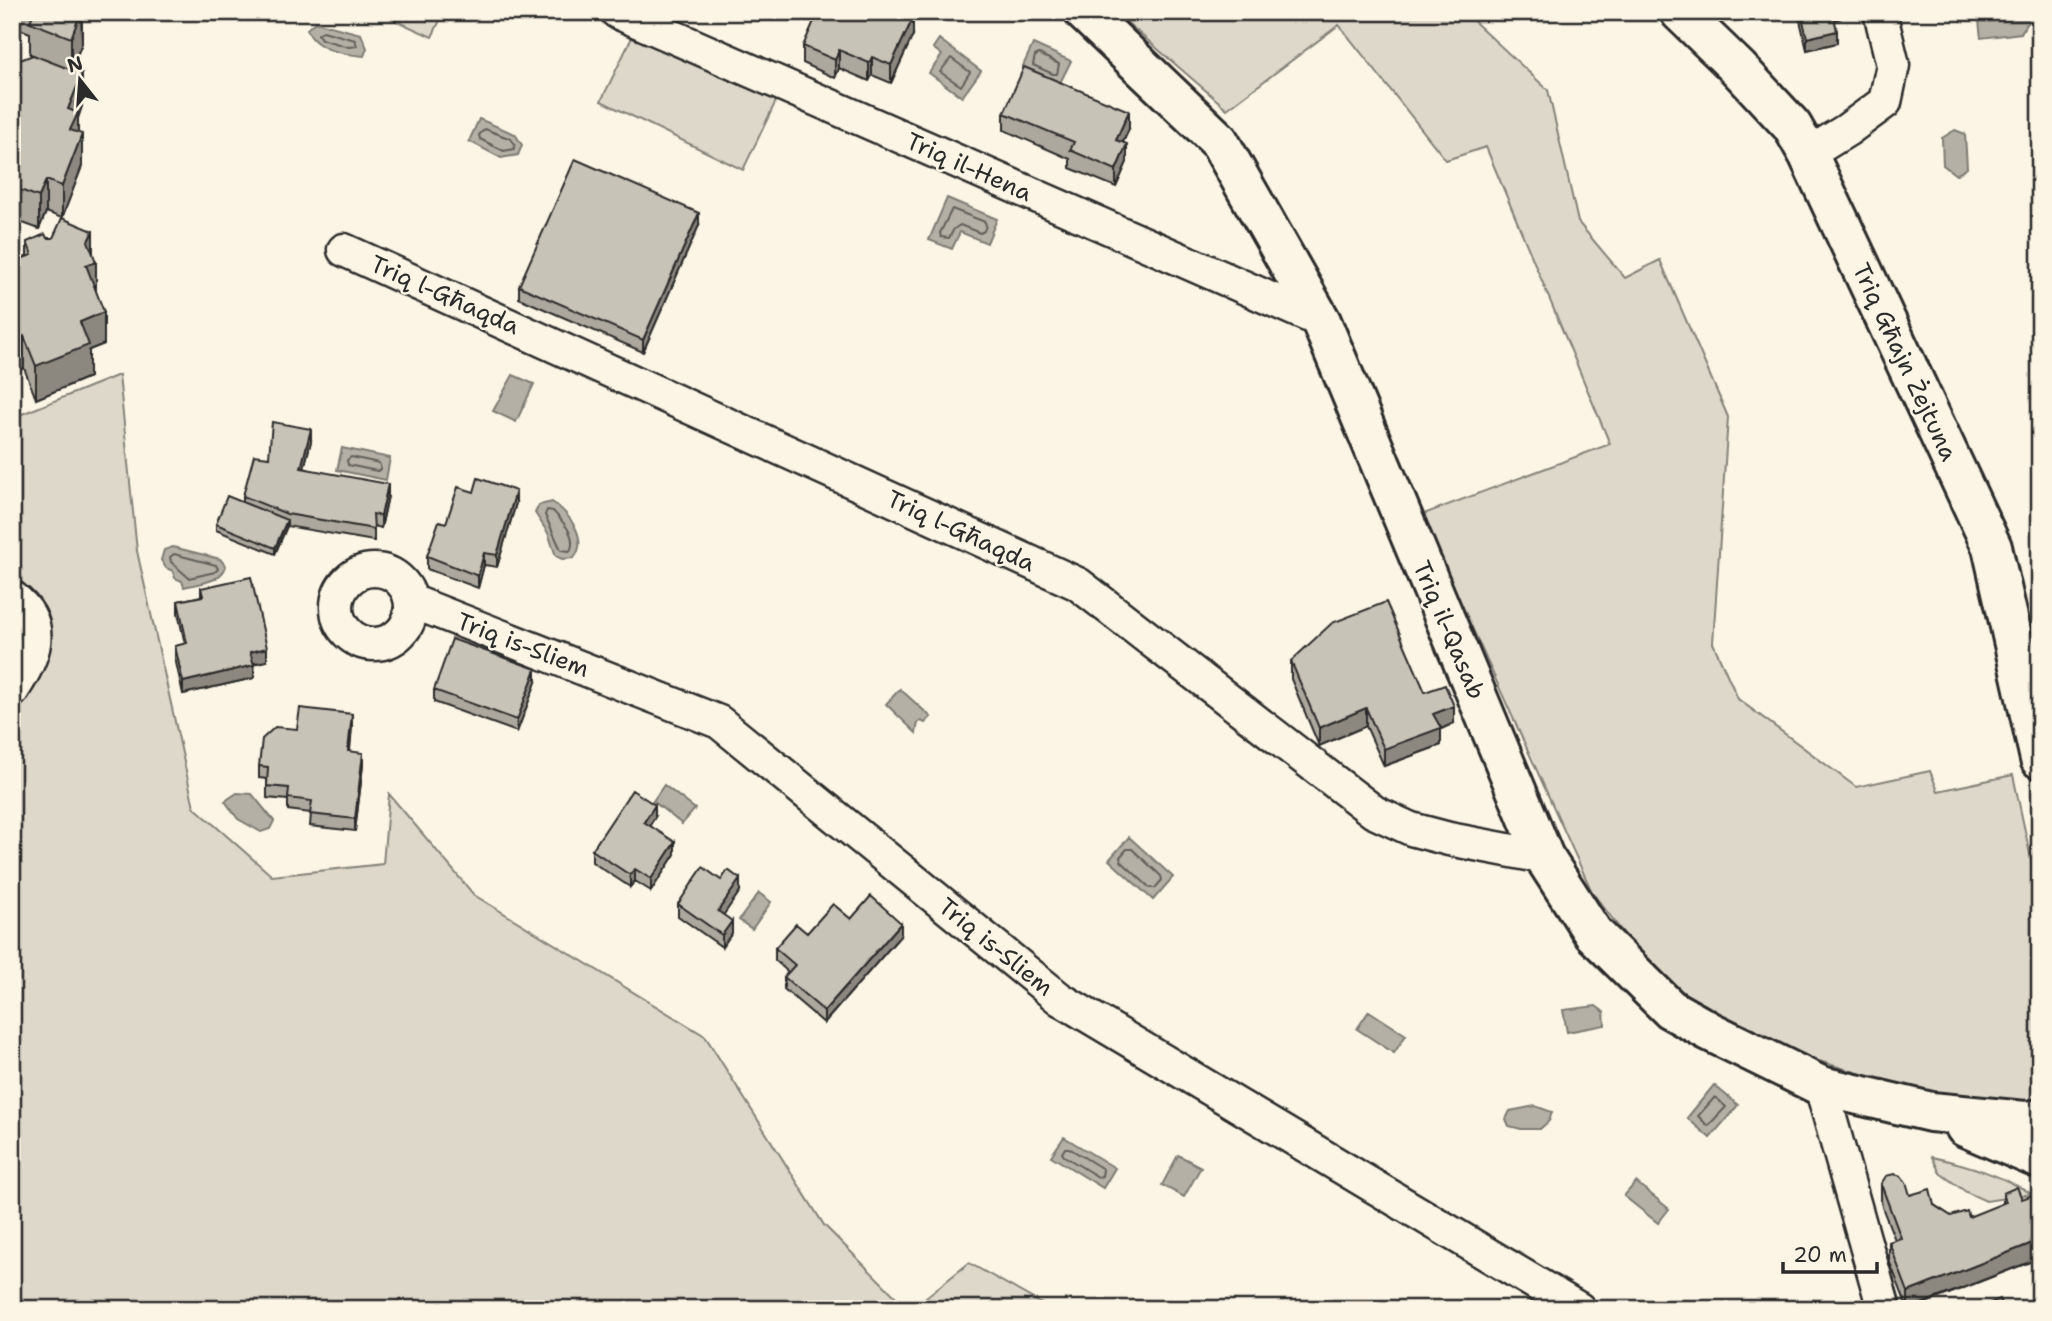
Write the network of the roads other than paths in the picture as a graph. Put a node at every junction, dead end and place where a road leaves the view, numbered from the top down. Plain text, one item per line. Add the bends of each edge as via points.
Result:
1 (617, 12) edge
2 (1084, 12) edge
3 (1680, 12) edge
4 (1880, 12) edge
5 (1808, 153) junction
6 (344, 250) dead end
7 (1321, 321) junction
8 (12, 597) edge
9 (411, 601) dead end
10 (12, 691) edge
11 (2040, 759) edge
12 (1544, 856) junction
13 (1821, 1086) junction
14 (1931, 1112) junction
15 (2040, 1119) edge
16 (2040, 1158) edge
17 (1579, 1309) edge
18 (1884, 1309) edge

1 - 7 street, Triq il-Hena
2 - 7 street, Triq il-Qasab via 1219,141
3 - 5 street, Triq Għajn Żejtuna via 1792,126
4 - 5 street via 1893,65 1885,102
5 - 11 street, Triq Għajn Żejtuna via 1992,547
6 - 12 street, Triq l-Għaqda via 1078,584 1374,812 1448,839
7 - 12 street, Triq il-Qasab
8 - 10 street via 34,623 34,643
9 - 17 street, Triq is-Sliem via 719,722 1059,999
12 - 13 street, Triq il-Qasab via 1592,933 1670,1009
13 - 14 street, Triq il-Qasab
13 - 18 street
14 - 15 street, Triq il-Qasab
14 - 16 street, Triq il-Qasab

